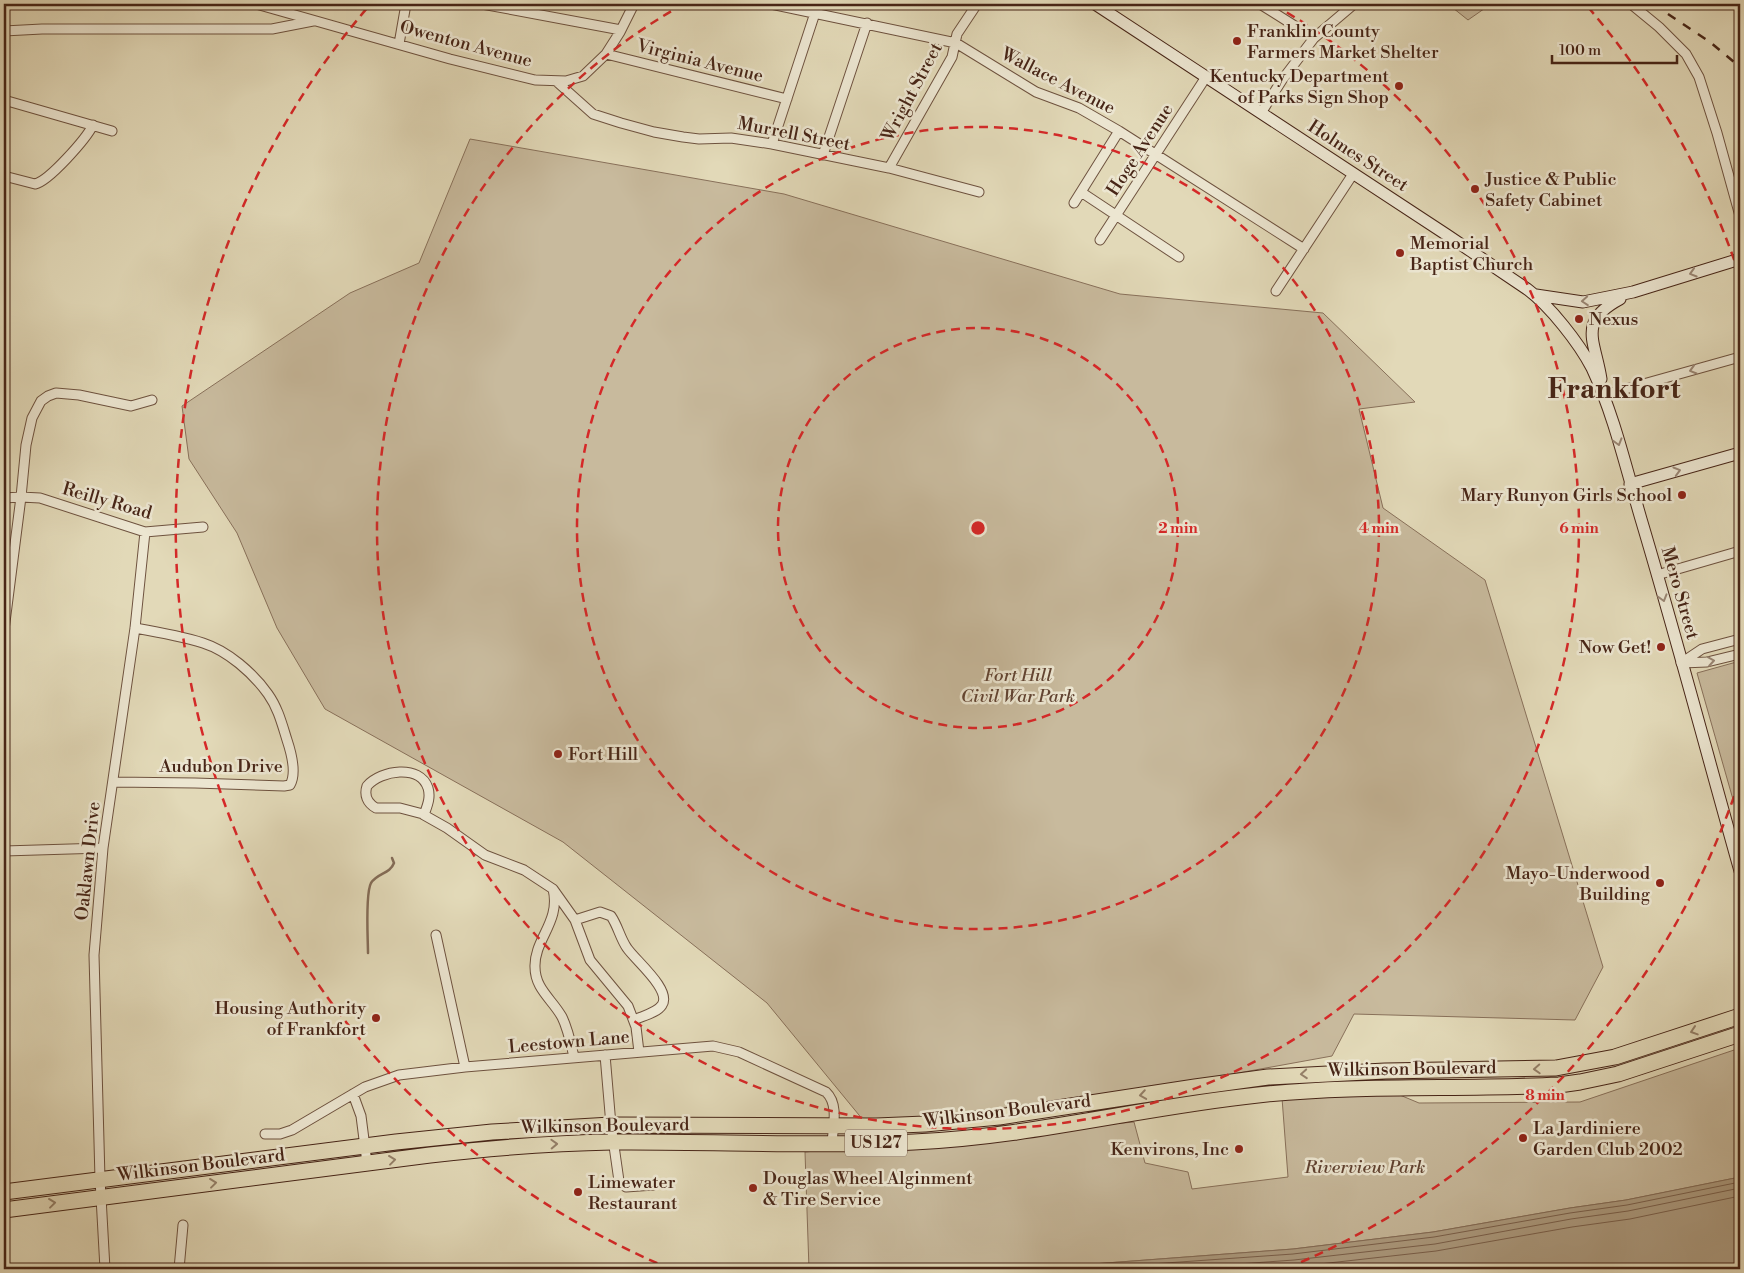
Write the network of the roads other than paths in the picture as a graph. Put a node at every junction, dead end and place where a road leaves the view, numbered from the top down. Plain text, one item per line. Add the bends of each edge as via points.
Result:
1 (256, 4) edge
2 (406, 4) edge
3 (482, 4) edge
4 (634, 4) edge
5 (772, 4) edge
6 (976, 4) edge
7 (1095, 4) edge
8 (1260, 4) edge
9 (1354, 4) edge
10 (1631, 4) edge
11 (815, 13) junction
12 (316, 21) junction
13 (867, 24) junction
14 (621, 30) junction
15 (4, 31) edge
16 (1314, 38) junction
17 (399, 44) junction
18 (956, 44) junction
19 (606, 54) junction
20 (1206, 77) junction
21 (556, 81) junction
22 (787, 99) junction
23 (4, 100) edge
24 (1261, 113) junction
25 (93, 125) junction
26 (112, 131) dead end
27 (1119, 131) junction
28 (772, 144) junction
29 (1156, 154) junction
30 (823, 155) junction
31 (889, 168) junction
32 (1353, 174) junction
33 (4, 176) edge
34 (979, 192) dead end
35 (1081, 192) junction
36 (1074, 203) dead end
37 (1116, 215) junction
38 (1740, 216) edge
39 (1100, 240) dead end
40 (1304, 249) junction
41 (1179, 256) dead end
42 (1740, 259) edge
43 (1276, 291) dead end
44 (1633, 292) junction
45 (1536, 296) junction
46 (1568, 332) joint
47 (1740, 357) edge
48 (1604, 395) junction
49 (152, 400) dead end
50 (1740, 453) edge
51 (1630, 484) junction
52 (21, 497) junction
53 (4, 498) edge
54 (203, 527) dead end
55 (145, 532) junction
56 (1740, 551) edge
57 (1657, 575) junction
58 (135, 628) junction
59 (4, 630) edge
60 (1740, 639) edge
61 (1740, 654) edge
62 (1682, 663) junction
63 (114, 782) junction
64 (424, 815) junction
65 (103, 848) junction
66 (4, 851) edge
67 (1740, 872) edge
68 (553, 889) junction
69 (554, 908) junction
70 (566, 908) junction
71 (575, 920) junction
72 (436, 935) dead end
73 (1740, 1016) edge
74 (634, 1020) junction
75 (1740, 1034) edge
76 (639, 1052) junction
77 (605, 1055) junction
78 (574, 1057) junction
79 (465, 1067) junction
80 (353, 1094) junction
81 (611, 1125) junction
82 (833, 1126) junction
83 (265, 1134) dead end
84 (614, 1142) junction
85 (832, 1143) junction
86 (365, 1146) junction
87 (367, 1163) junction
88 (100, 1179) junction
89 (654, 1186) dead end
90 (4, 1192) edge
91 (102, 1197) junction
92 (4, 1210) edge
93 (182, 1226) dead end
94 (105, 1269) edge
95 (178, 1269) edge

1 - 12 street, Owenton Avenue
2 - 17 street
3 - 14 street, Virginia Avenue
4 - 14 street, Owenton Avenue
5 - 11 street, Wallace Avenue
6 - 18 street, Wright Street via 957,34
7 - 20 main road, Holmes Street
8 - 16 street
9 - 16 street
10 - 38 street via 1686,54 1698,77
11 - 13 street, Wallace Avenue
11 - 22 street
12 - 15 street via 272,29
12 - 17 street, Owenton Avenue
13 - 18 street, Wallace Avenue
13 - 30 street
14 - 19 street, Owenton Avenue
16 - 24 street
17 - 21 street, Owenton Avenue via 535,80
18 - 27 street, Wallace Avenue via 1036,92 1079,108
18 - 31 street, Wright Street via 952,57
19 - 21 street, Owenton Avenue via 583,76
19 - 22 street, Virginia Avenue
20 - 24 main road, Holmes Street
20 - 29 street, Hoge Avenue
21 - 28 street, Murrell Street via 586,109 602,118 683,137 731,138
22 - 28 street
23 - 25 street
24 - 32 main road, Holmes Street
25 - 26 street
25 - 33 street via 48,178 35,184
27 - 29 street, Wallace Avenue
27 - 35 street
28 - 30 street, Murrell Street
29 - 37 street, Hoge Avenue
29 - 40 street, Wallace Avenue
30 - 31 street, Murrell Street
31 - 34 street, Murrell Street
32 - 40 street
32 - 45 main road, Holmes Street
35 - 36 street
35 - 37 street
37 - 39 street, Hoge Avenue
37 - 41 street
40 - 43 street
42 -> 44 main road
44 -> 45 main road via 1584,302
44 - 48 main road via 1603,309 1593,324 1592,336
45 - 46 main road, Holmes Street
46 - 48 main road, Mero Street
47 -> 48 street
48 -> 51 main road, Mero Street
49 - 52 street via 131,406 56,393 41,401 32,418 26,445
51 -> 50 main road
51 - 57 main road, Mero Street
52 - 53 street, Reilly Road
52 - 55 street, Reilly Road via 40,498
52 - 59 street
54 - 55 street, Reilly Road
55 - 58 street, Oaklawn Drive
56 - 57 street
57 -> 62 main road, Mero Street
58 - 63 street, Oaklawn Drive
58 - 63 street, Audubon Drive via 205,644 230,657 252,676 269,694 279,714 290,748 293,780 284,786
60 - 62 street via 1702,649
62 -> 61 street via 1708,662
62 - 67 main road, Mero Street
63 - 65 street, Oaklawn Drive
64 - 64 street via 400,808 376,808 366,797 366,790 370,783 385,775 408,772 420,776 428,787 429,799
64 - 68 street via 485,855 524,870
65 - 66 street
65 - 88 street, Oaklawn Drive via 94,955
68 - 69 street
68 - 70 street
69 - 70 street
69 - 78 street via 537,953 535,969 539,985 562,1018
70 - 71 street
71 - 74 street via 590,960 628,1006
71 - 74 street via 600,912 611,916 628,949 658,986 663,995 662,1006
72 - 79 street
73 -> 82 highway, Wilkinson Boulevard / US 127 via 1615,1057 1556,1068 1385,1070 1292,1075 1195,1086 974,1120
74 - 76 street
75 - 85 highway, Wilkinson Boulevard / US 127 via 1618,1074 1580,1082 1537,1086 1379,1087 1285,1092 975,1137
76 - 77 street, Leestown Lane
76 - 82 street, Leestown Lane via 714,1046 739,1052 826,1092 834,1107
77 - 78 street, Leestown Lane
77 - 81 street
78 - 79 street, Leestown Lane
79 - 80 street, Leestown Lane via 399,1075
80 - 83 street, Leestown Lane via 292,1130
80 - 86 street via 361,1116
81 - 82 highway, Wilkinson Boulevard / US 127
81 - 84 street
81 - 86 highway, Wilkinson Boulevard / US 127 via 492,1132
82 - 85 street, Leestown Lane
84 - 85 highway, Wilkinson Boulevard / US 127
87 -> 84 highway, Wilkinson Boulevard / US 127 via 501,1148
84 - 89 street via 620,1184
86 - 87 street
86 - 88 highway, Wilkinson Boulevard / US 127
91 -> 87 highway, Wilkinson Boulevard / US 127
88 - 90 highway, Wilkinson Boulevard / US 127
88 - 91 street, Oaklawn Drive
92 -> 91 highway, Wilkinson Boulevard / US 127
91 - 94 street, Oaklawn Drive
93 - 95 street

